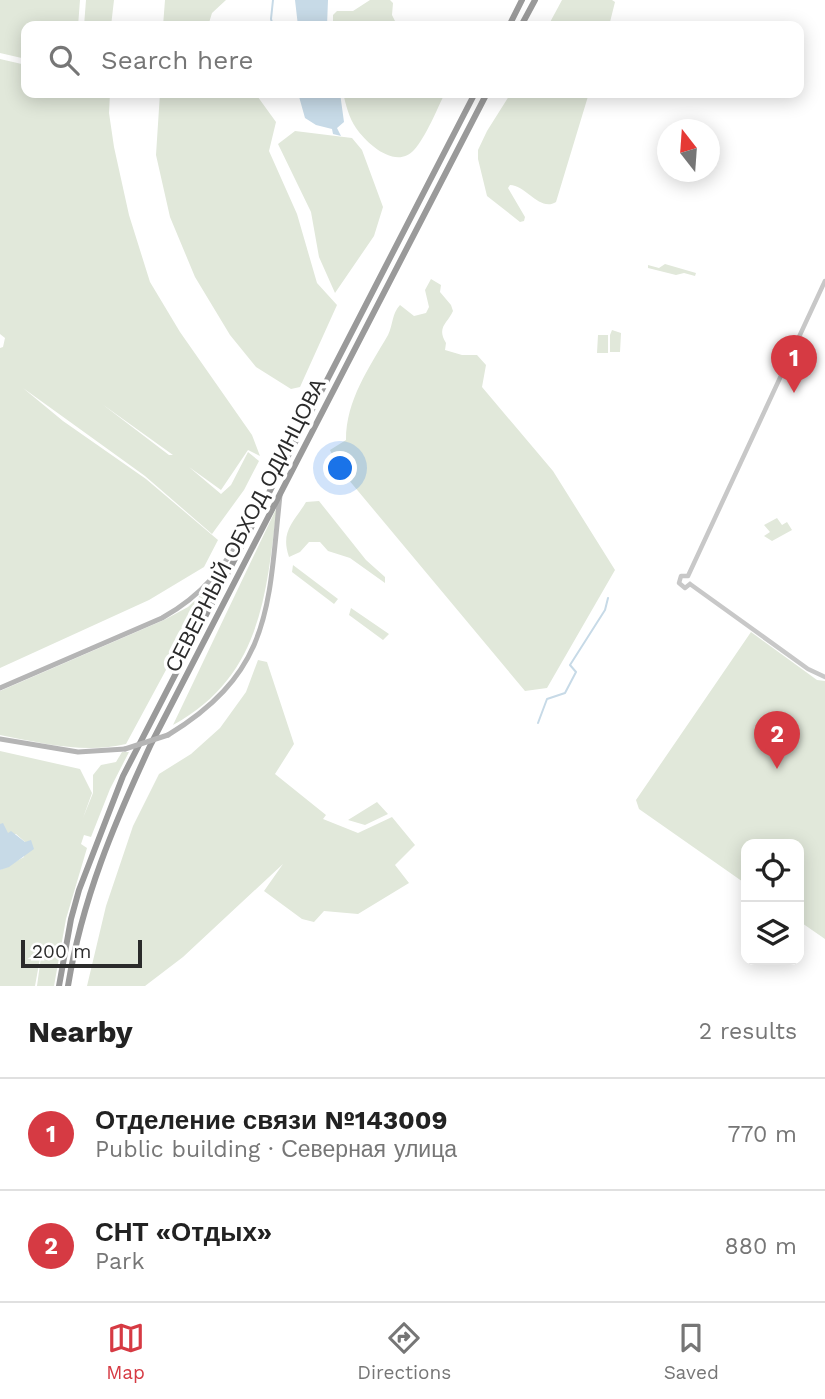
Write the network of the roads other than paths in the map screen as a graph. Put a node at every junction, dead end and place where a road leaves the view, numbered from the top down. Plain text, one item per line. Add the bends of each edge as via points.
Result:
1 (522, 0) edge
2 (535, 0) edge
3 (512, 21) edge
4 (524, 21) edge
5 (472, 98) edge
6 (484, 98) edge
7 (825, 281) edge
8 (281, 494) junction
9 (262, 506) junction
10 (688, 576) junction
11 (690, 584) junction
12 (825, 677) edge
13 (0, 688) edge
14 (0, 739) edge
15 (59, 986) edge
16 (68, 986) edge

1 - 3 highway
2 - 4 highway
5 - 9 highway, СЕВЕРНЫЙ ОБХОД ОДИНЦОВА
6 - 8 highway, СЕВЕРНЫЙ ОБХОД ОДИНЦОВА
7 - 10 street
8 - 14 main road, bridge via 265,615 252,652 218,699 200,715 168,735 125,749 78,752
8 - 16 highway, СЕВЕРНЫЙ ОБХОД ОДИНЦОВА via 120,808 93,884
9 - 13 main road via 210,582 182,606
9 - 15 highway, СЕВЕРНЫЙ ОБХОД ОДИНЦОВА via 115,795 79,890
10 - 11 street
10 - 11 street via 681,576 678,583 685,588
11 - 12 street

